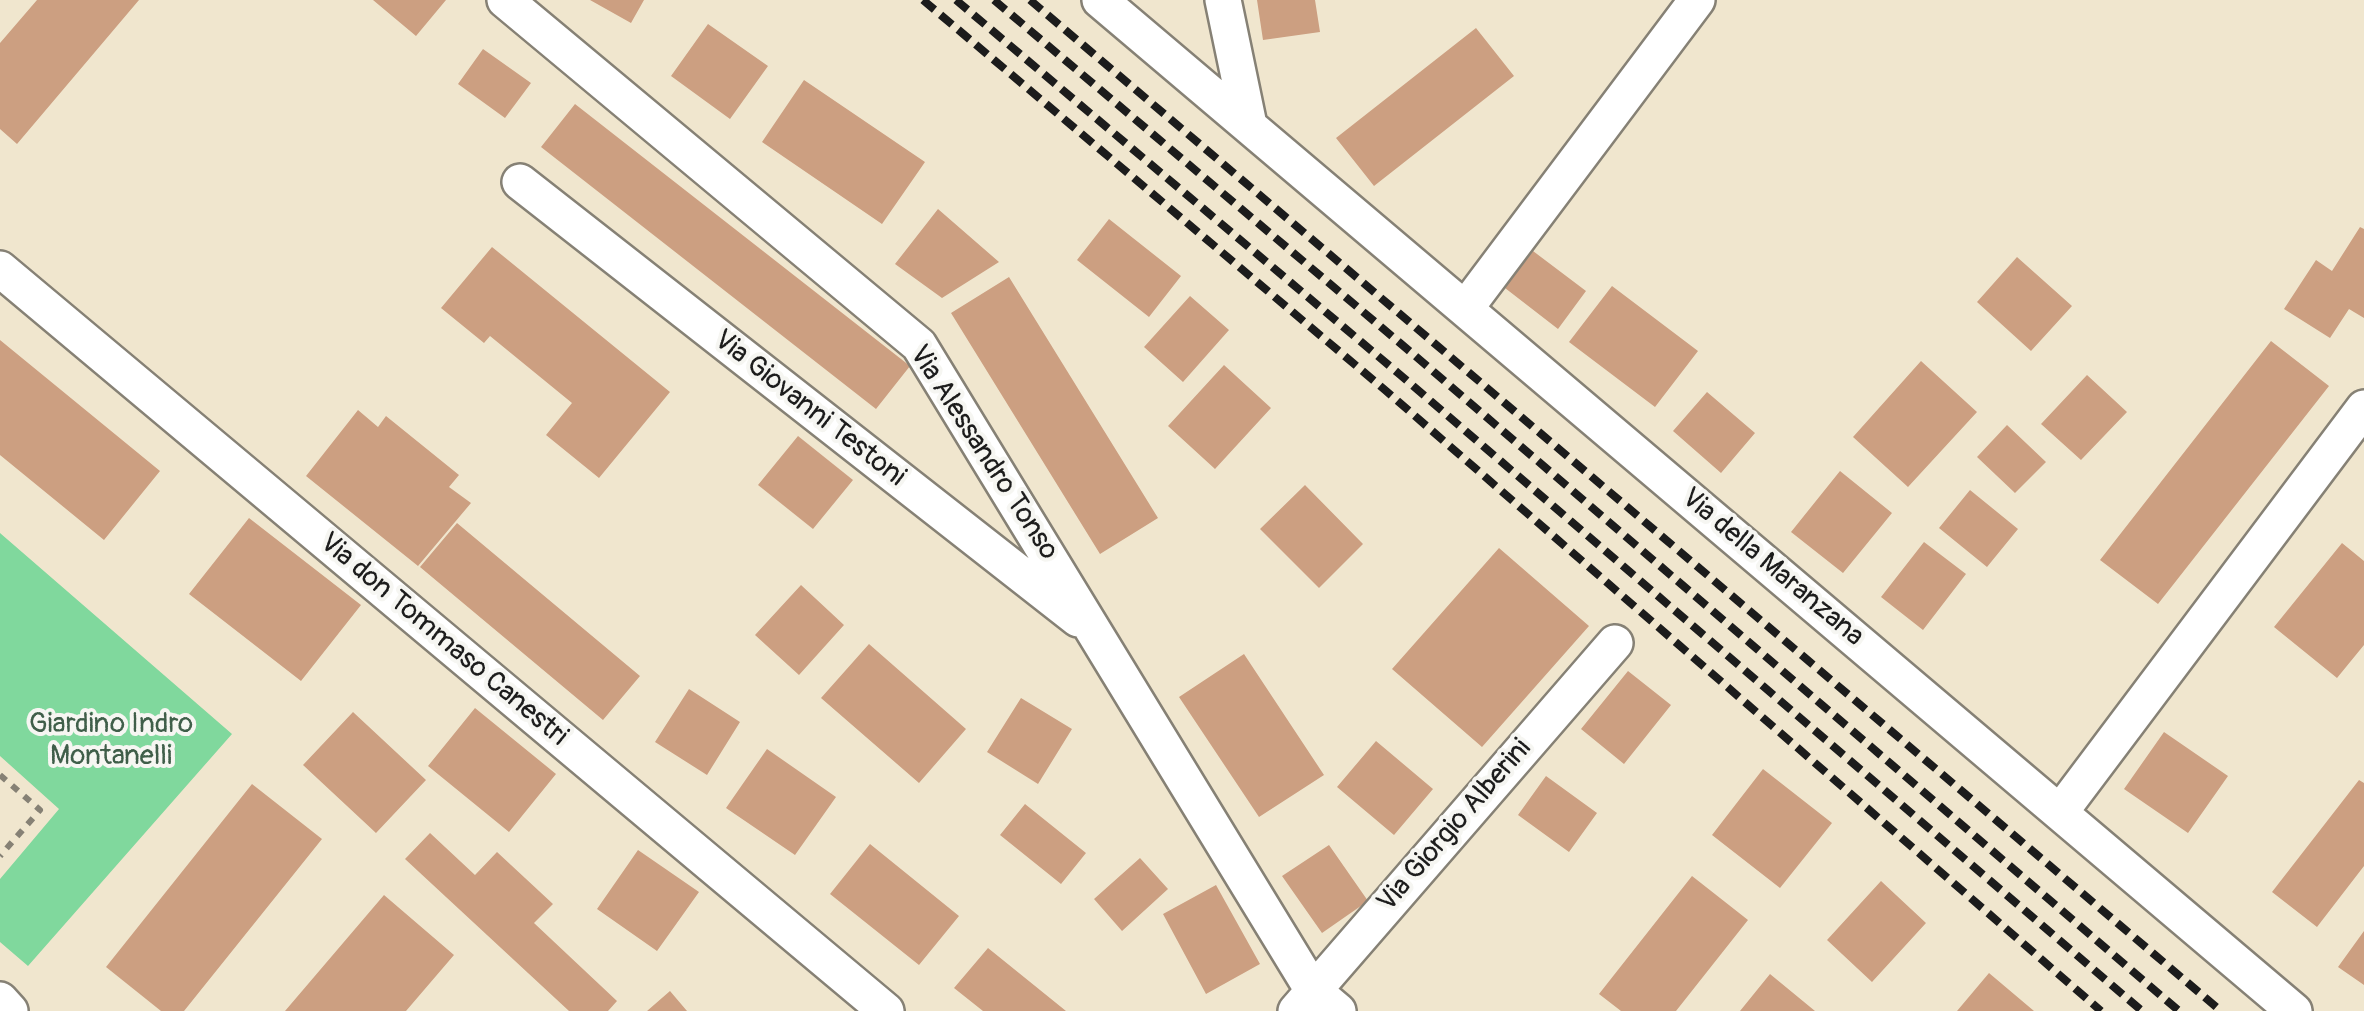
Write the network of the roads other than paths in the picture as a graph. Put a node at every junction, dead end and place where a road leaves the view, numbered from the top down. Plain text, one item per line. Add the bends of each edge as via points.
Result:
1 (505, 0) edge
2 (1100, 0) edge
3 (1223, 0) edge
4 (1698, 0) edge
5 (1249, 124) junction
6 (520, 182) dead end
7 (0, 269) edge
8 (1465, 309) junction
9 (2364, 408) edge
10 (1098, 636) junction
11 (1615, 643) dead end
12 (2061, 811) junction
13 (0, 1000) edge
14 (1315, 1004) edge
15 (10, 1011) edge
16 (886, 1011) edge
17 (2294, 1011) edge

1 - 10 street, Via Alessandro Tonso via 920,345
2 - 5 street, Via della Maranzana
3 - 5 street
4 - 8 street
5 - 8 street, Via della Maranzana
6 - 10 street, Via Giovanni Testoni
7 - 16 street, Via don Tommaso Canestri
8 - 12 street, Via della Maranzana
9 - 12 street
10 - 14 street, Via Alessandro Tonso
11 - 14 street, Via Giorgio Alberini
12 - 17 street, Via della Maranzana
13 - 15 street

